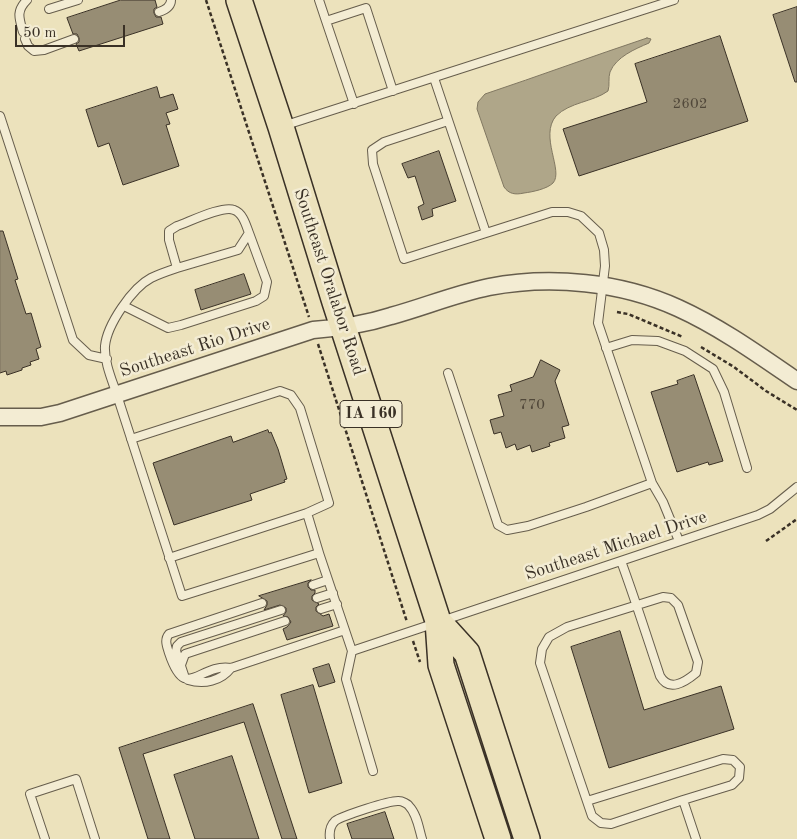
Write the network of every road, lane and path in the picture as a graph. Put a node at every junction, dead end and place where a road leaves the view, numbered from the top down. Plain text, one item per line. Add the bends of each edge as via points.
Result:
1 (27, 0) edge
2 (78, 0) edge
3 (171, 0) edge
4 (206, 0) edge
5 (239, 0) edge
6 (319, 0) edge
7 (674, 0) edge
8 (49, 9) dead end
9 (159, 12) dead end
10 (326, 21) junction
11 (74, 39) dead end
12 (434, 78) junction
13 (393, 91) junction
14 (354, 104) junction
15 (0, 116) edge
16 (448, 121) junction
17 (281, 127) junction
18 (249, 233) junction
19 (486, 233) junction
20 (177, 268) junction
21 (603, 286) junction
22 (124, 306) junction
23 (344, 327) junction
24 (313, 330) junction
25 (606, 348) junction
26 (107, 359) junction
27 (448, 373) dead end
28 (797, 381) edge
29 (117, 395) junction
30 (0, 417) edge
31 (131, 439) junction
32 (748, 468) dead end
33 (652, 483) junction
34 (797, 487) edge
35 (307, 513) junction
36 (797, 519) edge
37 (766, 541) dead end
38 (679, 542) junction
39 (319, 553) junction
40 (169, 558) junction
41 (621, 561) junction
42 (328, 580) junction
43 (313, 585) dead end
44 (333, 593) junction
45 (317, 598) dead end
46 (262, 603) dead end
47 (336, 604) junction
48 (636, 605) junction
49 (321, 609) dead end
50 (281, 610) dead end
51 (285, 621) dead end
52 (438, 622) junction
53 (345, 630) junction
54 (410, 632) junction
55 (352, 651) junction
56 (180, 665) junction
57 (422, 669) dead end
58 (187, 680) junction
59 (373, 771) dead end
60 (683, 800) junction
61 (587, 801) junction
62 (45, 839) edge
63 (95, 839) edge
64 (330, 839) edge
65 (422, 839) edge
66 (498, 839) edge
67 (528, 839) edge
68 (696, 839) edge

1 - 11 lane via 20,6 19,19 28,46 34,51
2 - 8 lane
3 - 9 lane via 168,8
4 - 24 path
5 - 17 main road, Southeast Oralabor Road / IA 160
6 - 10 lane
7 - 12 lane
10 - 13 lane via 366,8
10 - 14 lane
12 - 13 lane
12 - 16 lane
13 - 14 lane
14 - 17 lane
15 - 26 lane via 73,340 89,355
16 - 19 lane
16 - 19 lane via 384,142 372,150 373,164 404,259
17 - 23 main road, Southeast Oralabor Road / IA 160
18 - 20 lane via 238,250
18 - 20 lane via 240,214 227,208 176,226 169,230 169,240
18 - 22 lane via 267,282 264,296 256,301 168,328
19 - 21 lane via 552,212 581,216 599,233 604,250
20 - 22 lane via 150,278
21 - 23 street, Southeast Rio Drive via 554,282 490,287 390,317
21 - 25 lane via 598,323
21 - 28 street, Southeast Rio Drive via 677,308 728,336
22 - 26 lane via 110,328 105,346
23 - 24 street, Southeast Rio Drive
23 - 52 main road, Southeast Oralabor Road / IA 160
24 - 29 street, Southeast Rio Drive
24 - 54 path
25 - 32 lane via 632,340 658,341 685,351 713,369 724,392
25 - 33 lane
26 - 29 lane
27 - 33 lane via 498,525 507,530 528,526
29 - 30 street, Southeast Rio Drive via 41,417
29 - 31 lane
31 - 35 lane via 280,391 292,395 300,408 329,503
31 - 40 lane
33 - 38 lane
34 - 38 lane, Southeast Michael Drive via 764,512
35 - 39 lane
35 - 40 lane
36 - 37 path
38 - 41 lane, Southeast Michael Drive
39 - 40 lane via 182,596
39 - 42 lane
41 - 48 lane
41 - 52 lane, Southeast Michael Drive
42 - 43 lane
42 - 44 lane
44 - 45 lane
44 - 47 lane
46 - 58 lane via 169,634 166,643 171,658
47 - 49 lane
47 - 53 lane
48 - 48 lane via 663,596 672,598 678,605 698,662 696,673 688,680 672,685 664,683
48 - 61 lane via 567,627 549,636 542,649 540,663
50 - 56 lane via 181,642 176,651
51 - 56 lane via 185,654
52 - 54 lane, Southeast Michael Drive
52 - 66 main road, Southeast Oralabor Road / IA 160 via 441,665
52 - 67 main road, Southeast Oralabor Road / IA 160 via 467,653
53 - 55 lane
53 - 58 lane via 231,668 221,666
54 - 55 lane, Southeast Michael Drive
54 - 57 path
55 - 59 lane via 346,679
56 - 58 lane
60 - 61 lane via 611,824 601,824 592,816
60 - 61 lane via 732,784 739,778 740,767 733,760 723,759
60 - 68 lane
62 - 63 lane via 30,794 76,779
64 - 65 lane via 329,830 343,817 399,801 409,806 415,815

